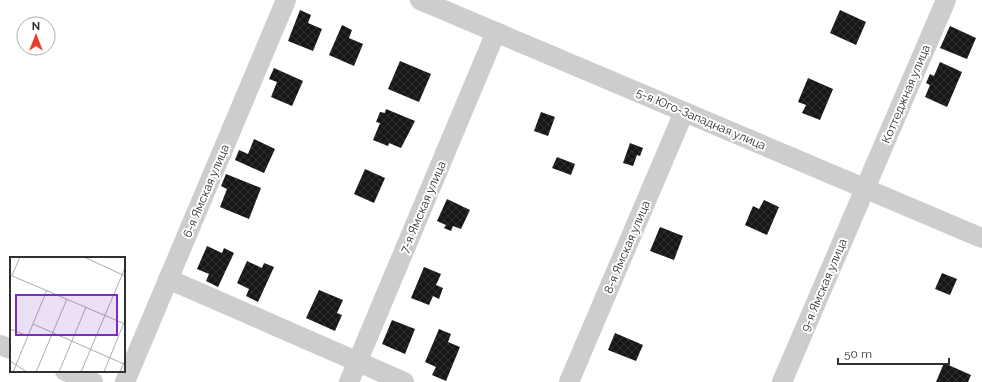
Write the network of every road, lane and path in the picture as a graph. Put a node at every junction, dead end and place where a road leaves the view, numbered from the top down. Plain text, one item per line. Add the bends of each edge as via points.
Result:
1 (286, 0) edge
2 (420, 0) edge
3 (946, 0) edge
4 (496, 32) junction
5 (684, 112) junction
6 (865, 189) junction
7 (982, 238) edge
8 (168, 279) junction
9 (0, 345) edge
10 (10, 349) edge
11 (358, 362) junction
12 (68, 372) edge
13 (93, 382) edge
14 (125, 382) edge
15 (349, 382) edge
16 (404, 382) edge
17 (570, 382) edge
18 (782, 382) edge

1 - 8 street, 6-я Ямская улица
2 - 4 street, 5-я Юго-Западная улица
3 - 6 street, Коттеджная улица
4 - 5 street, 5-я Юго-Западная улица
4 - 11 street, 7-я Ямская улица
5 - 6 street, 5-я Юго-Западная улица
5 - 17 street, 8-я Ямская улица
6 - 7 street, 5-я Юго-Западная улица
6 - 18 street, 9-я Ямская улица
8 - 11 street
8 - 14 street, 6-я Ямская улица
9 - 10 street
11 - 15 street, 7-я Ямская улица
11 - 16 street
12 - 13 street

